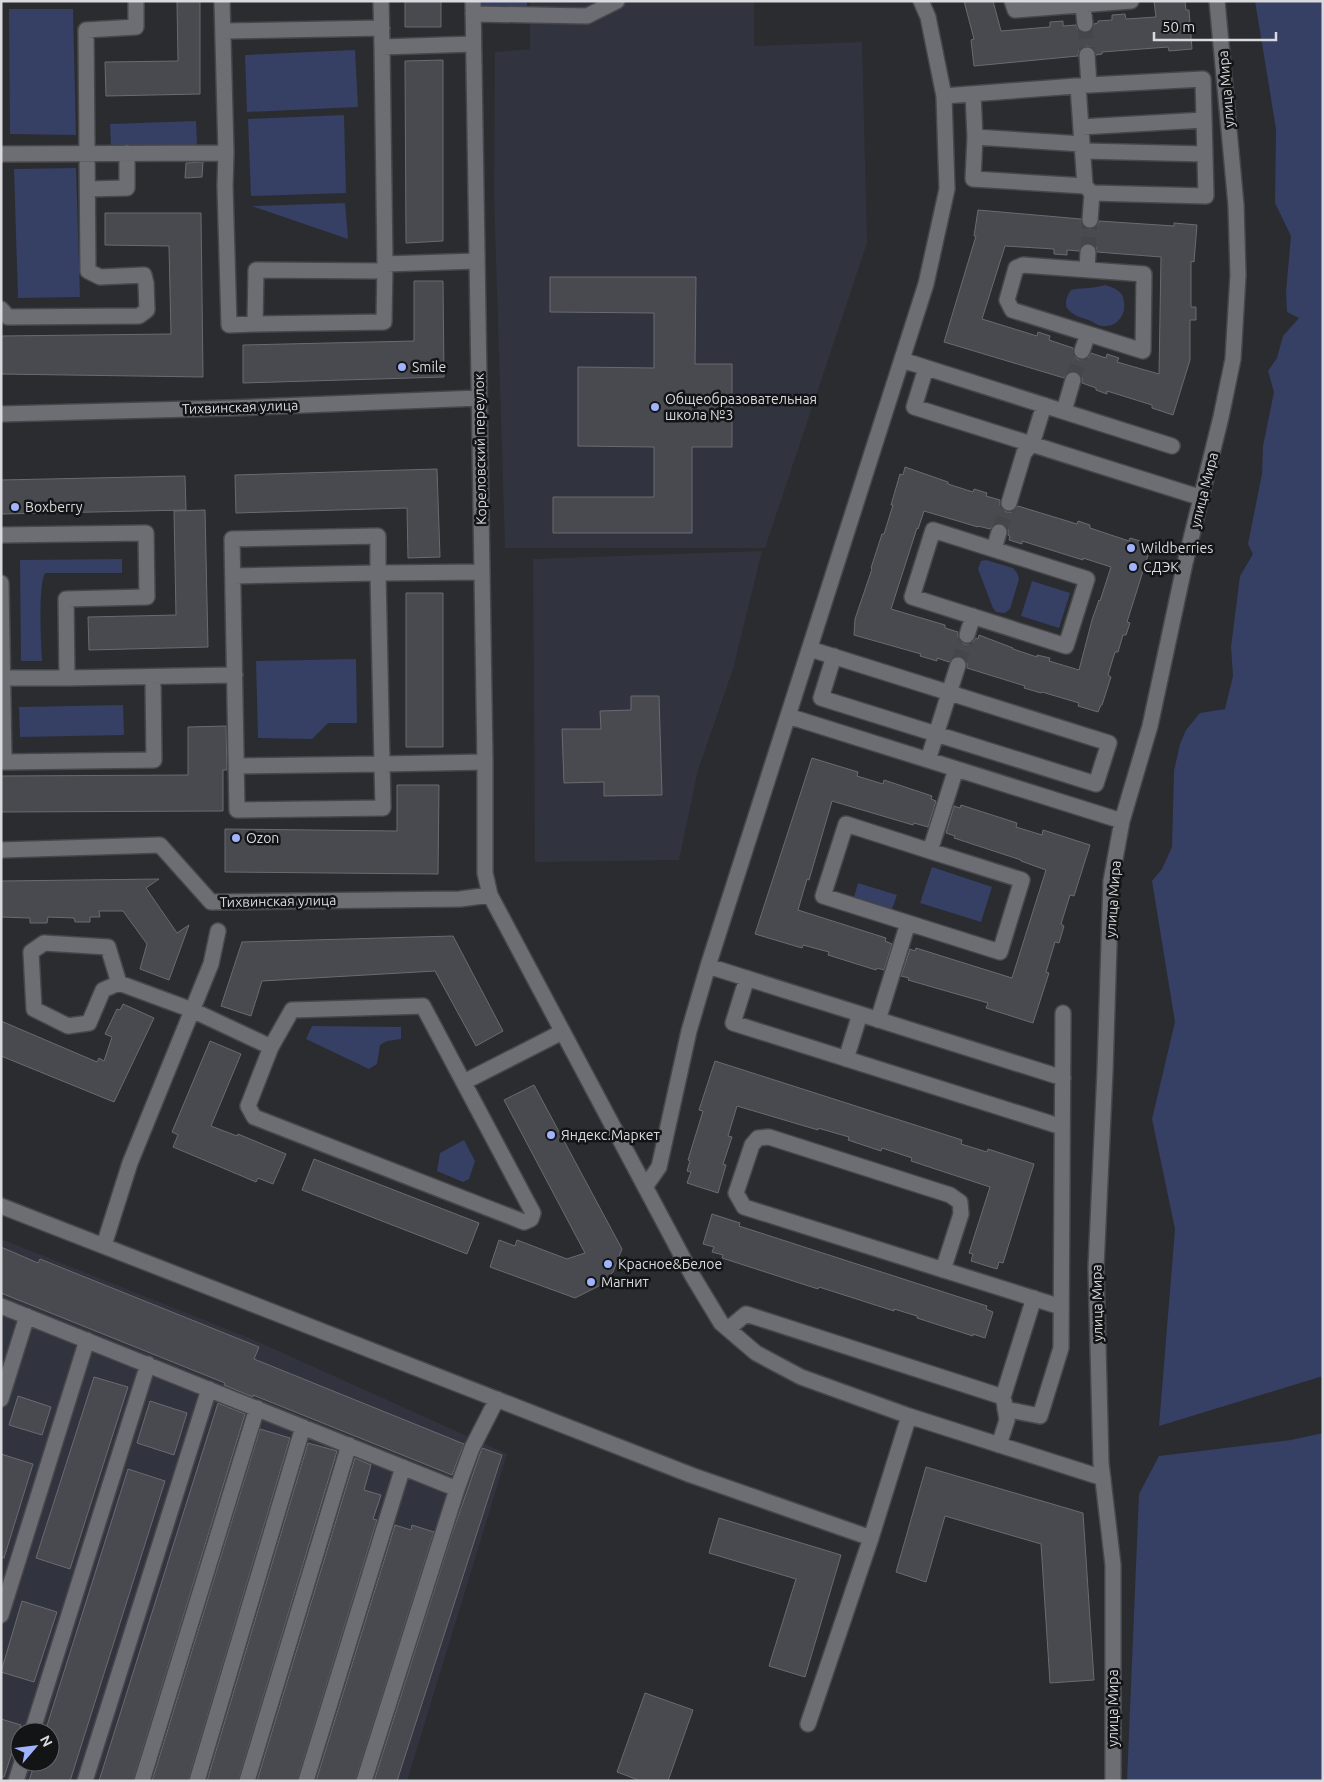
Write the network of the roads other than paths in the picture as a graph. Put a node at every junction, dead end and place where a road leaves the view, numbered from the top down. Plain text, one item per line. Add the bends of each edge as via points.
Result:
1 (136, 1) edge
2 (222, 1) edge
3 (381, 1) edge
4 (617, 1) edge
5 (921, 1) edge
6 (1012, 1) edge
7 (1131, 1) edge
8 (1217, 1) edge
9 (1083, 5) junction
10 (473, 8) edge
11 (539, 8) edge
12 (1085, 24) tunnel mouth
13 (382, 28) junction
14 (223, 31) junction
15 (473, 44) junction
16 (382, 47) junction
17 (1087, 55) tunnel mouth
18 (1084, 86) junction
19 (973, 94) junction
20 (944, 96) junction
21 (1204, 120) junction
22 (1081, 127) junction
23 (975, 137) junction
24 (1204, 138) junction
25 (1231, 139) junction
26 (1082, 148) junction
27 (87, 153) junction
28 (127, 153) junction
29 (226, 153) junction
30 (1, 154) edge
31 (1205, 154) junction
32 (88, 189) junction
33 (1089, 190) junction
34 (1090, 220) tunnel mouth
35 (1088, 252) tunnel mouth
36 (477, 261) junction
37 (385, 267) junction
38 (1087, 270) junction
39 (1, 309) edge
40 (255, 324) junction
41 (1088, 334) junction
42 (1082, 350) tunnel mouth
43 (902, 360) junction
44 (926, 368) junction
45 (1073, 380) tunnel mouth
46 (479, 398) junction
47 (1044, 405) junction
48 (1064, 411) junction
49 (1, 414) edge
50 (1032, 444) junction
51 (1172, 446) dead end
52 (1202, 498) junction
53 (1009, 503) tunnel mouth
54 (999, 532) tunnel mouth
55 (1, 536) edge
56 (994, 550) junction
57 (482, 572) junction
58 (378, 574) junction
59 (233, 576) junction
60 (1, 583) edge
61 (973, 616) junction
62 (967, 635) tunnel mouth
63 (810, 649) junction
64 (834, 656) junction
65 (958, 665) tunnel mouth
66 (235, 675) junction
67 (153, 677) junction
68 (3, 678) junction
69 (67, 678) junction
70 (949, 692) junction
71 (788, 716) junction
72 (936, 734) junction
73 (928, 760) junction
74 (486, 762) junction
75 (382, 764) junction
76 (236, 766) junction
77 (956, 769) junction
78 (1122, 821) junction
79 (1, 850) edge
80 (930, 851) junction
81 (490, 895) junction
82 (908, 923) junction
83 (218, 931) dead end
84 (708, 966) junction
85 (747, 978) junction
86 (119, 983) junction
87 (192, 1010) junction
88 (1063, 1013) dead end
89 (860, 1014) junction
90 (878, 1020) junction
91 (562, 1032) junction
92 (271, 1047) junction
93 (846, 1059) junction
94 (1063, 1078) junction
95 (464, 1082) junction
96 (1062, 1127) junction
97 (645, 1187) junction
98 (1, 1206) edge
99 (104, 1245) junction
100 (944, 1270) junction
101 (1034, 1298) junction
102 (1, 1306) edge
103 (1061, 1307) junction
104 (27, 1316) junction
105 (728, 1329) junction
106 (87, 1340) junction
107 (148, 1364) junction
108 (209, 1389) junction
109 (1, 1399) edge
110 (497, 1399) junction
111 (1004, 1403) junction
112 (257, 1408) junction
113 (909, 1416) junction
114 (303, 1426) junction
115 (349, 1445) junction
116 (999, 1445) junction
117 (403, 1467) junction
118 (1103, 1478) junction
119 (456, 1489) junction
120 (871, 1538) junction
121 (1, 1615) edge
122 (35, 1722) edge
123 (808, 1724) dead end
124 (85, 1781) edge
125 (142, 1781) edge
126 (197, 1781) edge
127 (247, 1781) edge
128 (306, 1781) edge
129 (364, 1781) edge
130 (1112, 1781) edge

1 - 27 street via 136,27 86,30
2 - 14 street
3 - 13 street
4 - 11 street via 587,16
5 - 20 street via 928,17
6 - 9 street via 1014,10
7 - 9 street
8 - 25 street, улица Мира
9 - 12 street
10 - 11 street
10 - 15 street, Кореловский переулок
13 - 14 street
13 - 16 street
14 - 29 street
15 - 16 street
15 - 36 street, Кореловский переулок
16 - 37 street
17 - 18 street
18 - 19 street
18 - 21 street via 1203,79
18 - 22 street
19 - 20 street
19 - 23 street
20 - 43 street via 946,189 926,284
21 - 22 street
21 - 24 street
22 - 26 street
23 - 26 street
23 - 33 street via 973,179
24 - 25 street
24 - 31 street
25 - 52 street, улица Мира via 1238,275 1233,359
26 - 31 street
26 - 33 street
27 - 28 street
27 - 30 street
27 - 32 street
28 - 29 street
28 - 32 street via 127,188
29 - 40 street via 229,325
31 - 33 street via 1206,196
32 - 39 street via 88,271 100,277 144,275 147,310 139,316 8,316
33 - 34 street
35 - 38 street
36 - 37 street
36 - 46 street, Кореловский переулок
37 - 40 street via 256,270
37 - 40 street via 384,322
38 - 41 street via 1144,274 1142,351
38 - 41 street via 1023,265 1016,268 1007,300 1012,310
41 - 42 street
43 - 44 street
43 - 63 street
44 - 47 street
44 - 50 street via 914,407
45 - 48 street
46 - 49 street, Тихвинская улица
46 - 57 street, Кореловский переулок
47 - 48 street
47 - 50 street
48 - 51 street
50 - 52 street
50 - 53 street via 1024,453
52 - 78 street, улица Мира via 1150,726
54 - 56 street
55 - 69 street via 146,533 147,597 66,599
56 - 61 street via 933,530 912,597
56 - 61 street via 1087,579 1066,646
57 - 58 street
57 - 74 street, Кореловский переулок
58 - 59 street
58 - 59 street via 378,536 232,539
58 - 75 street
59 - 66 street
60 - 68 street
61 - 62 street
63 - 64 street
63 - 71 street
64 - 70 street
64 - 72 street via 821,698
65 - 70 street
66 - 67 street
66 - 76 street
67 - 68 street via 154,760 4,762
67 - 69 street
68 - 69 street
70 - 72 street
70 - 72 street via 1109,742 1096,784
71 - 73 street
71 - 84 street
72 - 73 street
73 - 77 street
74 - 75 street
74 - 81 street, Кореловский переулок via 485,873
75 - 76 street
75 - 76 street via 383,808 266,810 237,810
77 - 78 street
77 - 80 street
78 - 118 street, улица Мира via 1111,881 1096,1267
79 - 81 street, Тихвинская улица via 160,845 211,902 467,899
80 - 82 street via 846,824 823,896
80 - 82 street via 1022,880 1000,952
81 - 91 street, Кореловский переулок
82 - 90 street
83 - 87 street via 211,964
84 - 85 street
84 - 97 street via 689,1031 658,1167
85 - 89 street
85 - 93 street via 733,1023
86 - 86 street via 103,990 89,1022 68,1026 34,1010 31,952 44,944 108,947
86 - 87 street
87 - 92 street
87 - 99 street via 130,1163
88 - 94 street
89 - 90 street
89 - 93 street
90 - 94 street
91 - 95 street
91 - 97 street, Кореловский переулок
92 - 95 street via 292,1010 423,1006
92 - 95 street via 248,1106 254,1116 524,1222 531,1219 533,1212
93 - 96 street
94 - 96 street
96 - 103 street
97 - 105 street, Кореловский переулок via 692,1275
98 - 99 street
99 - 110 street
100 - 100 street via 961,1214 960,1202 950,1195 769,1137 758,1138 752,1145 736,1193 744,1207
100 - 101 street
101 - 103 street
101 - 111 street
102 - 104 street
103 - 111 street via 1061,1348 1040,1416
104 - 106 street
104 - 109 street
105 - 111 street via 746,1314
105 - 113 street, Кореловский переулок via 756,1352 801,1378
106 - 107 street
106 - 121 street
107 - 108 street
107 - 122 street
108 - 112 street
108 - 124 street
110 - 119 street
110 - 120 street via 691,1475
111 - 116 street via 1007,1420
112 - 114 street
112 - 125 street
113 - 116 street, Кореловский переулок
113 - 120 street
114 - 115 street
114 - 126 street
115 - 117 street
115 - 127 street
116 - 118 street, Кореловский переулок
117 - 119 street
117 - 128 street
118 - 130 street, улица Мира via 1113,1565
119 - 129 street
120 - 123 street

